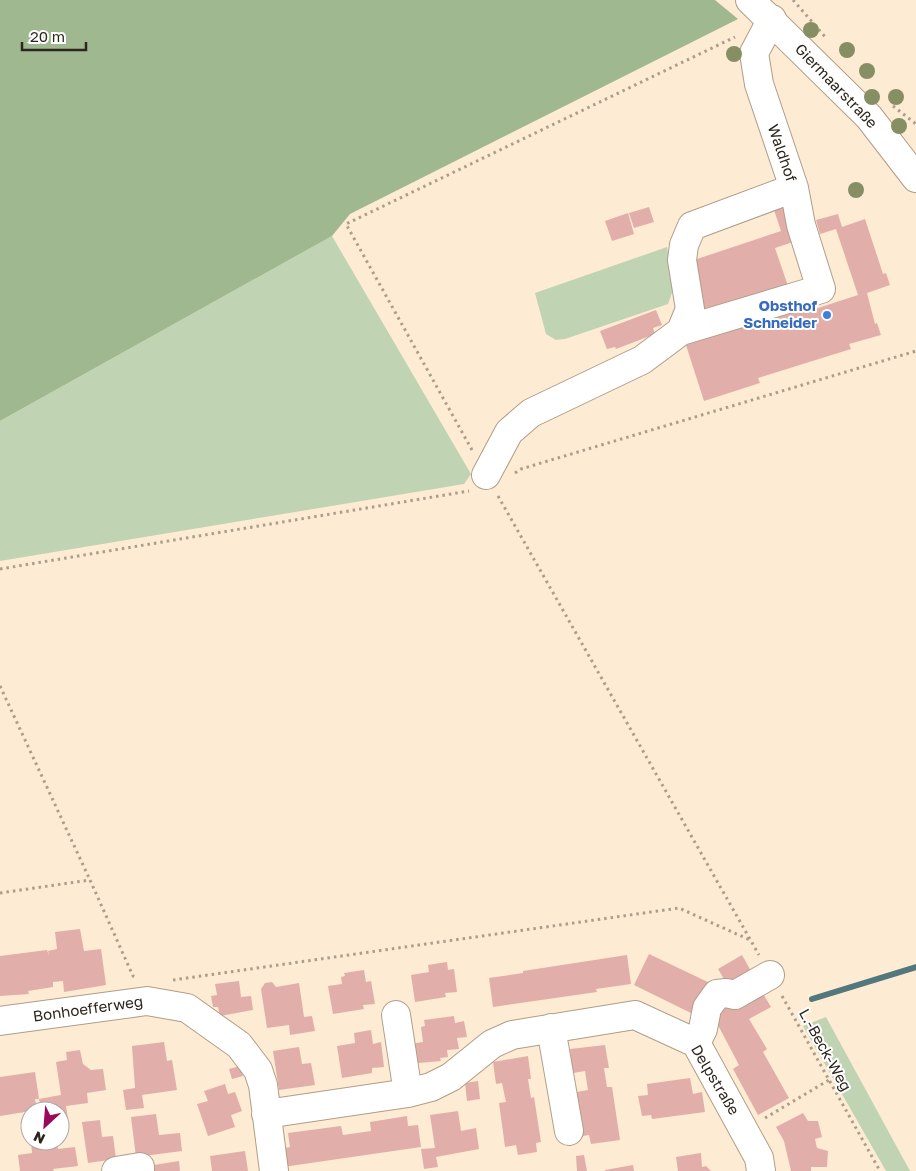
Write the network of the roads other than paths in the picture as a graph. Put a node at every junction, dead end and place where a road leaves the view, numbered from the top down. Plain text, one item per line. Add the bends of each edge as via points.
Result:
1 (750, 0) edge
2 (772, 19) junction
3 (916, 178) edge
4 (794, 188) junction
5 (681, 331) junction
6 (489, 481) road end
7 (770, 975) road end
8 (396, 1015) dead end
9 (0, 1021) edge
10 (552, 1028) junction
11 (696, 1043) junction
12 (408, 1093) junction
13 (266, 1114) junction
14 (569, 1130) dead end
15 (116, 1171) edge
16 (140, 1171) edge
17 (274, 1171) edge
18 (761, 1171) edge

1 - 2 street, Giermaarstraße
2 - 3 street, Giermaarstraße via 869,117
2 - 4 street, Waldhof via 754,53 759,84
4 - 5 street via 692,226 682,260 690,309
4 - 5 street, Waldhof via 801,225 821,289
5 - 6 street via 642,360 532,413 509,432
7 - 11 street via 734,995 717,994 704,1014 703,1029
8 - 12 street
9 - 13 street, Bonhoefferweg via 147,1000 187,1008 227,1036 250,1058 260,1077
10 - 11 street, Delpstraße via 635,1015
10 - 12 street, Delpstraße via 512,1035 492,1044 451,1077
10 - 14 street
11 - 18 street, Delpstraße via 759,1158
12 - 13 street, Delpstraße
13 - 17 street, Bonhoefferweg
15 - 16 street via 140,1167

